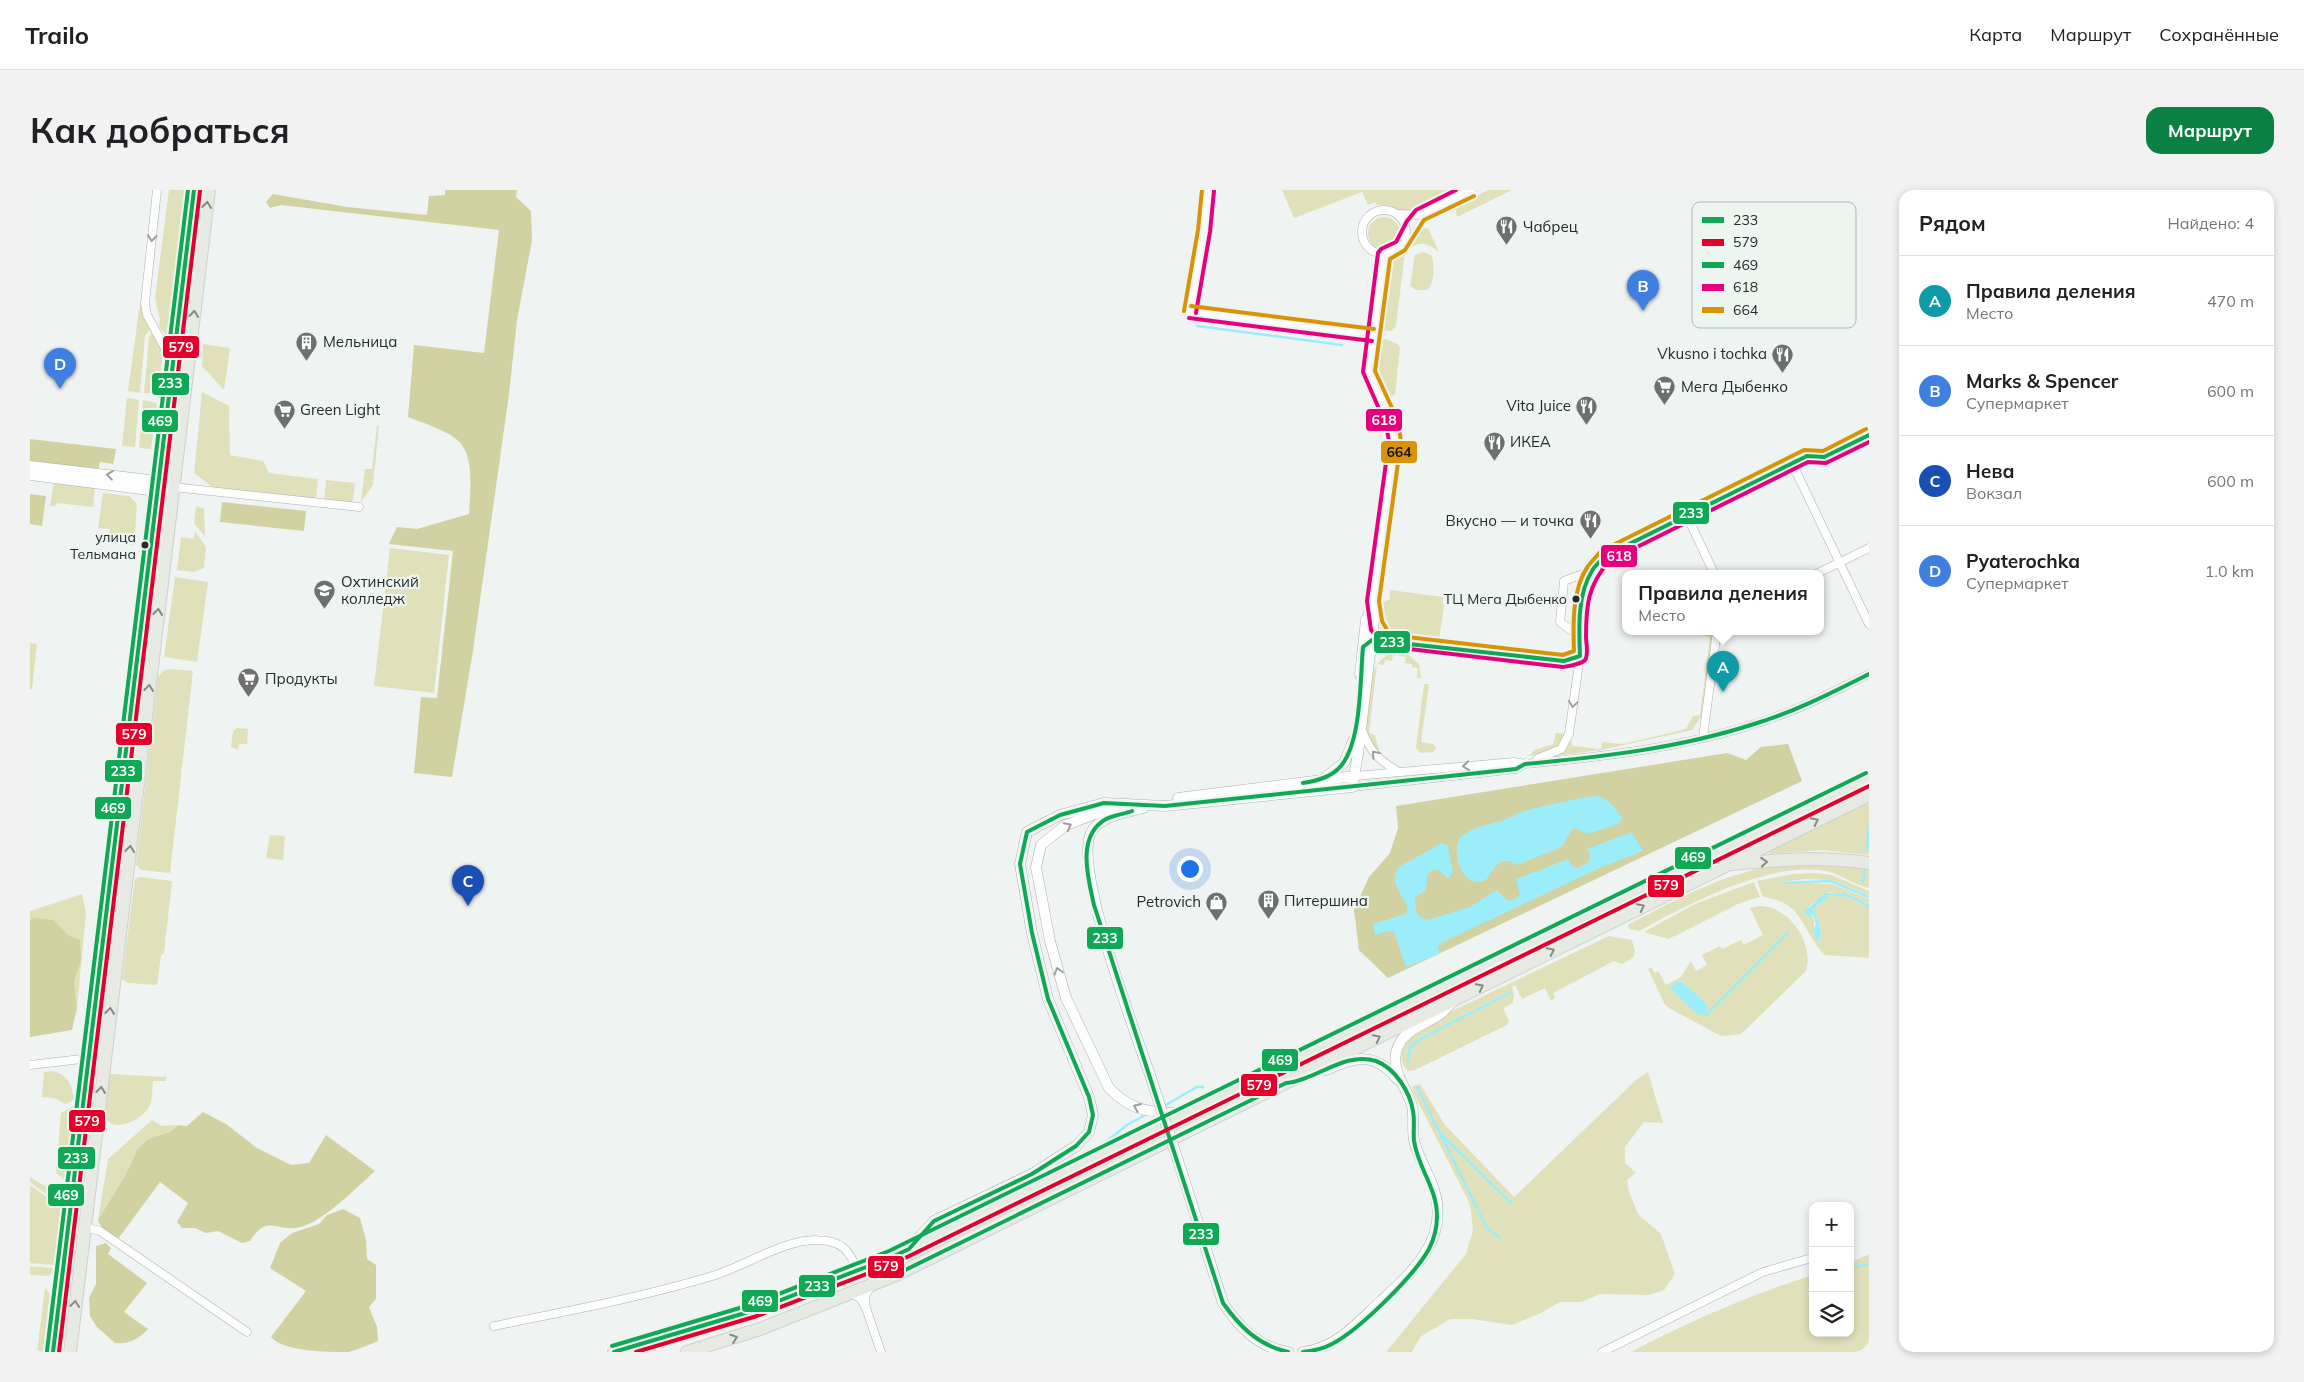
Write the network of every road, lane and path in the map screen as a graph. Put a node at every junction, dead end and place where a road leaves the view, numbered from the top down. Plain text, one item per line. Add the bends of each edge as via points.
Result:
1 (158, 190) edge
2 (194, 190) edge
3 (209, 190) edge
4 (1208, 190) edge
5 (1471, 190) edge
6 (1398, 214) junction
7 (1420, 215) junction
8 (1407, 231) junction
9 (1384, 254) junction
10 (182, 286) junction
11 (197, 288) junction
12 (1373, 335) junction
13 (172, 362) junction
14 (1869, 435) edge
15 (1792, 463) junction
16 (30, 466) edge
17 (30, 475) edge
18 (157, 486) junction
19 (173, 488) junction
20 (359, 507) dead end
21 (1687, 516) junction
22 (1869, 548) edge
23 (1840, 563) junction
24 (1593, 570) junction
25 (1713, 570) edge
26 (1824, 570) edge
27 (1373, 601) junction
28 (1374, 622) junction
29 (1869, 624) edge
30 (1716, 635) edge
31 (1580, 637) junction
32 (1372, 640) junction
33 (1387, 641) junction
34 (1363, 648) junction
35 (1580, 656) junction
36 (1869, 674) edge
37 (1361, 728) junction
38 (1703, 736) junction
39 (1354, 739) junction
40 (1525, 764) junction
41 (1399, 772) junction
42 (1869, 779) edge
43 (1318, 781) junction
44 (1350, 782) junction
45 (1869, 795) edge
46 (1151, 806) junction
47 (1869, 863) edge
48 (1724, 865) junction
49 (1452, 1001) junction
50 (90, 1058) junction
51 (104, 1059) junction
52 (30, 1065) edge
53 (1286, 1083) junction
54 (1402, 1085) junction
55 (1185, 1114) junction
56 (84, 1226) junction
57 (909, 1249) junction
58 (1808, 1259) dead end
59 (858, 1272) junction
60 (861, 1290) junction
61 (866, 1308) junction
62 (494, 1326) dead end
63 (246, 1332) dead end
64 (53, 1352) edge
65 (70, 1352) edge
66 (614, 1352) edge
67 (687, 1352) edge
68 (881, 1352) edge
69 (1288, 1352) edge
70 (1303, 1352) edge
71 (1602, 1352) edge

1 -> 13 street via 145,303 147,315
2 - 10 main road
11 -> 3 main road
4 - 12 street via 1190,312
5 - 7 street
6 - 7 street
6 - 8 street
6 - 9 street via 1387,210 1375,211 1363,226 1362,236 1367,245 1374,252
7 - 8 street
8 - 9 street via 1400,248
9 - 12 street
10 - 11 main road
10 - 13 main road
19 -> 11 main road
12 - 27 street via 1369,372 1392,423 1395,441
13 - 18 main road
14 - 15 street via 1824,457 1807,456
15 - 21 street
15 - 23 street
18 -> 16 street
17 - 18 street
18 - 19 street
18 - 50 main road
19 - 20 street
51 -> 19 main road
21 - 24 street via 1605,556
21 - 25 street
22 - 23 street
23 - 26 street
23 - 29 street
24 - 31 street via 1584,602
24 - 31 street via 1564,581 1560,622
27 - 28 street
27 - 34 street via 1366,620
28 - 32 street
28 - 33 street
30 - 38 street
31 - 35 street
32 - 33 street
32 - 34 street
32 - 37 street
33 - 35 street via 1564,661
34 - 39 street
35 -> 40 street via 1566,743 1554,754
36 - 38 street via 1788,712
41 -> 37 street via 1375,756
37 - 44 street
38 - 40 street via 1607,756
39 - 43 street via 1344,763
39 - 44 street
40 -> 41 street via 1514,762
40 - 44 street via 1516,769
41 - 44 street
42 - 55 main road
43 - 44 street
43 - 46 street via 1164,799
44 - 46 street
48 -> 45 main road
55 -> 46 street via 1141,1111 1119,1099 1109,1088 1066,998 1050,941 1036,867 1042,845 1066,825 1100,812
46 - 57 street via 1104,803 1060,814 1027,832 1020,864 1048,999 1089,1097 1093,1115 1089,1132 1076,1146 1032,1174 934,1221
46 - 69 street, bridge via 1105,819 1092,831 1087,863 1094,904 1223,1303 1260,1344
48 -> 47 main road via 1804,858
49 -> 48 main road
53 -> 49 main road
49 - 54 street via 1445,1013 1412,1030 1399,1044 1395,1062
50 - 51 street
50 - 52 street
50 - 64 main road
56 -> 51 main road
53 - 54 street via 1296,1083 1345,1061 1361,1059 1384,1065
53 - 60 main road
54 - 70 street via 1412,1106 1414,1143 1436,1197 1438,1214 1432,1244 1412,1272 1345,1335 1323,1348
55 - 57 main road
56 - 63 street via 100,1232
65 -> 56 main road
57 - 59 main road
58 - 71 street via 1763,1272
59 - 62 street via 848,1250 819,1240 800,1241 712,1276 625,1300
59 - 66 main road via 755,1310
60 - 61 street
60 - 61 street via 860,1298
67 -> 60 main road
61 - 68 street

